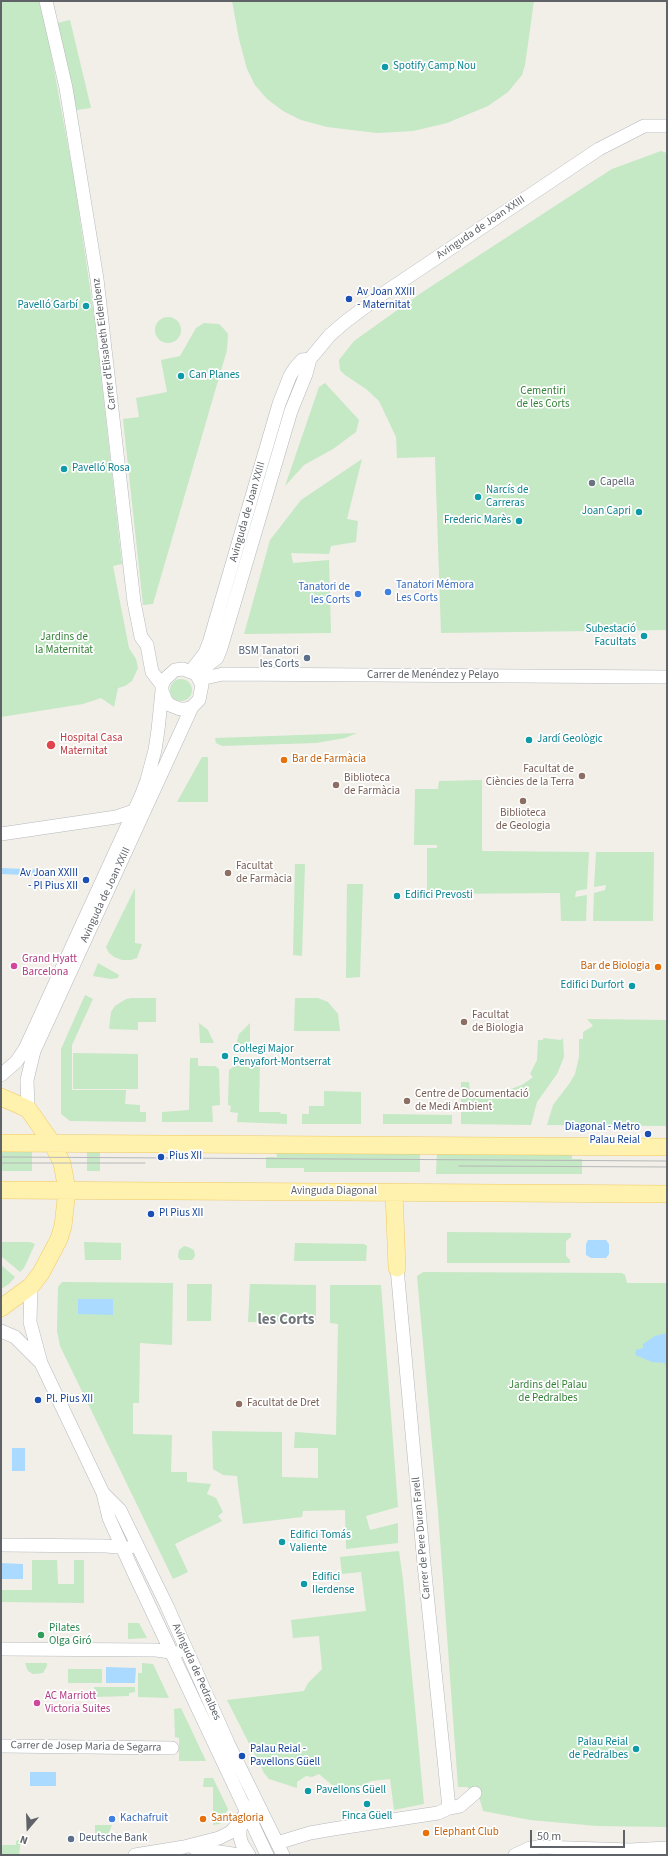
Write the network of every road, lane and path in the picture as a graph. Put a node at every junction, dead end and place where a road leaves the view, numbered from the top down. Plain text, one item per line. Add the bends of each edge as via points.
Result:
1 (46, 1) edge
2 (667, 126) edge
3 (310, 359) junction
4 (196, 675) junction
5 (667, 678) edge
6 (162, 688) junction
7 (192, 706) junction
8 (134, 811) junction
9 (1, 834) edge
10 (1, 1075) edge
11 (1, 1097) edge
12 (28, 1109) junction
13 (1, 1143) edge
14 (52, 1143) junction
15 (667, 1146) edge
16 (1, 1190) edge
17 (67, 1190) junction
18 (394, 1192) junction
19 (667, 1194) edge
20 (397, 1268) joint
21 (31, 1286) junction
22 (1, 1308) edge
23 (1, 1331) edge
24 (41, 1363) junction
25 (103, 1493) junction
26 (1, 1545) edge
27 (122, 1548) junction
28 (138, 1549) junction
29 (1, 1649) edge
30 (188, 1652) junction
31 (171, 1653) junction
32 (1, 1746) edge
33 (172, 1748) dead end
34 (475, 1793) dead end
35 (256, 1802) junction
36 (449, 1808) junction
37 (248, 1812) junction
38 (184, 1847) junction
39 (667, 1848) edge
40 (280, 1849) edge
41 (135, 1855) edge
42 (239, 1855) edge
43 (249, 1855) edge
44 (267, 1855) edge
45 (515, 1855) edge

1 - 6 street, Carrer d'Elisabeth Eidenbenz via 66,88 97,279 134,602 152,672
2 - 3 street, Avinguda de Joan XXIII via 644,126 599,149 359,310 330,335
3 - 4 street, Avinguda de Joan XXIII via 291,411 217,658
3 - 4 street, Avinguda de Joan XXIII via 302,360 295,368 279,404 209,643
4 - 5 street, Carrer de Menéndez y Pelayo
4 - 6 street via 184,669 175,670 169,674
4 - 7 street via 202,685 201,695 200,700
6 - 7 street via 170,705 180,709
6 - 8 street, Avinguda de Joan XXIII via 154,755
7 - 12 street, Avinguda de Joan XXIII via 34,1051 28,1080
8 - 9 street via 116,817
8 - 10 street, Avinguda de Joan XXIII via 25,1049 16,1062
11 - 12 main road
12 - 14 main road
13 - 14 main road
14 - 15 main road
14 - 17 main road via 62,1163
16 - 17 main road, Avinguda Diagonal
17 - 18 main road, Avinguda Diagonal
17 - 21 main road via 65,1214 58,1239 41,1273
18 - 19 main road, Avinguda Diagonal
18 - 20 main road
20 - 36 street, Carrer de Pere Duran Farell
21 - 22 main road
21 - 24 street, Avinguda de Pedralbes via 30,1322
23 - 24 street, Avinguda de Pedralbes via 15,1338
24 - 25 street, Avinguda de Pedralbes
25 - 27 street, Avinguda de Pedralbes via 109,1518
25 - 28 street, Avinguda de Pedralbes via 120,1510
26 - 27 street
27 - 28 street
27 - 31 street, Avinguda de Pedralbes
28 - 30 street, Avinguda de Pedralbes
29 - 31 street via 156,1650
30 - 31 street
30 - 35 street, Avinguda de Pedralbes
31 - 37 street, Avinguda de Pedralbes
32 - 33 street, Carrer de Josep Maria de Segarra
34 - 36 street via 460,1806
35 - 37 street
35 - 40 street, Avinguda de Pedralbes
36 - 40 street via 438,1813 310,1833
37 - 38 street via 231,1832 219,1838
37 - 43 street via 240,1830 240,1837
37 - 44 street, Avinguda de Pedralbes
38 - 41 street
38 - 42 street
39 - 45 street via 630,1850 542,1846

